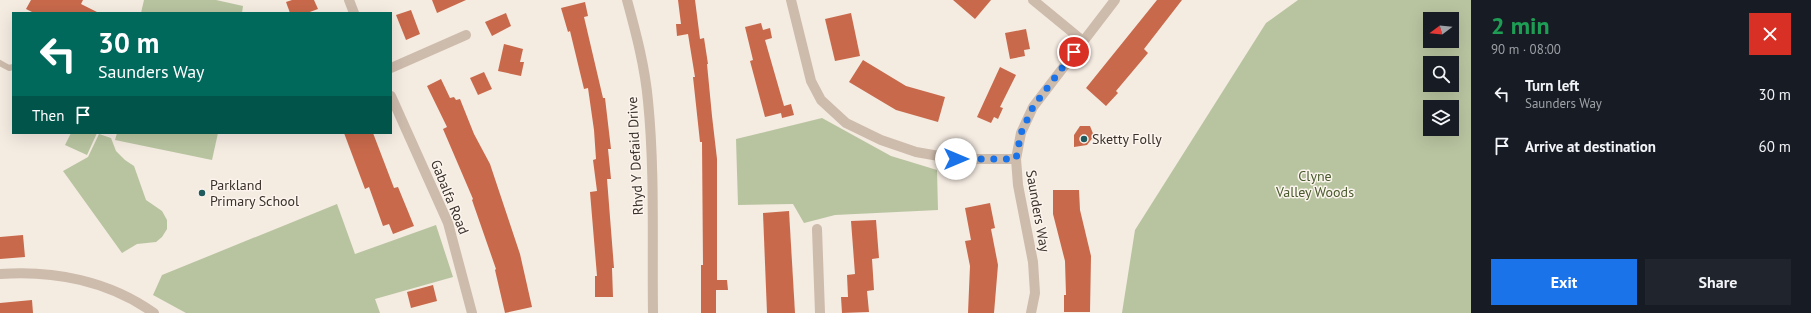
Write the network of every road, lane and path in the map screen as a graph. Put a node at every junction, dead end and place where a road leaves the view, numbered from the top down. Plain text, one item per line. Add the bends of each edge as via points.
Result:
1 (349, 0) edge
2 (627, 0) edge
3 (790, 0) edge
4 (1033, 0) edge
5 (1115, 0) edge
6 (354, 12) edge
7 (466, 35) dead end
8 (1083, 41) junction
9 (0, 64) edge
10 (12, 67) edge
11 (392, 68) edge
12 (392, 98) edge
13 (1016, 159) junction
14 (817, 229) dead end
15 (0, 274) edge
16 (141, 309) edge
17 (154, 313) edge
18 (472, 313) edge
19 (653, 313) edge
20 (820, 313) edge
21 (1031, 313) edge

1 - 6 street
2 - 19 street, Rhyd Y Defaid Drive via 641,53 652,147
3 - 13 street via 811,81 821,100 846,123 881,140 916,152 956,159
4 - 8 street
5 - 8 street, Saunders Way
7 - 11 street
8 - 13 street, Saunders Way via 1033,107 1021,133
9 - 10 lane
12 - 18 street, Gabalfa Road via 448,223
13 - 21 street, Saunders Way via 1018,185 1033,262 1035,293
14 - 20 street
15 - 16 street via 52,274 75,278 122,294
16 - 17 street

